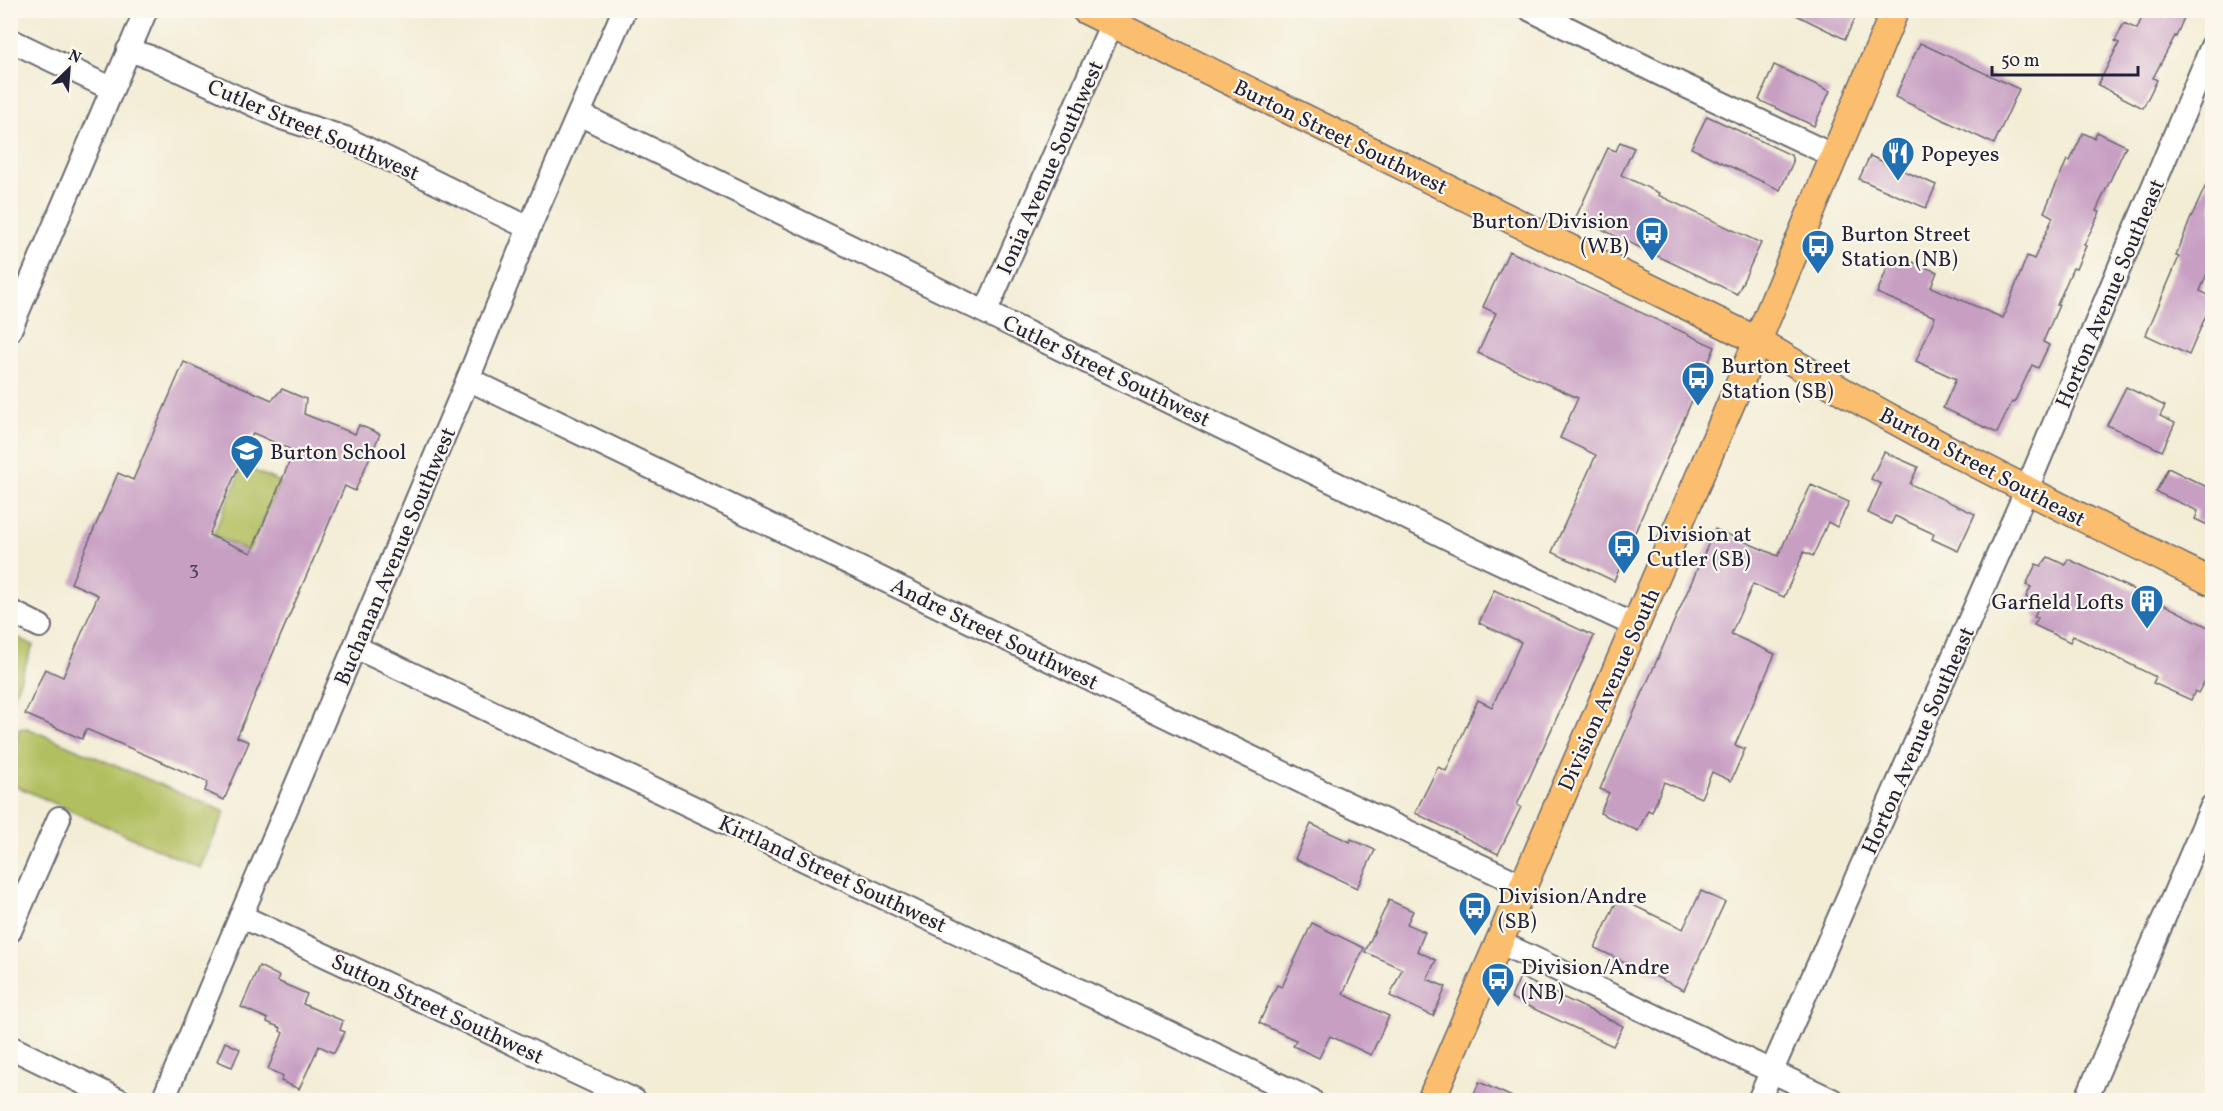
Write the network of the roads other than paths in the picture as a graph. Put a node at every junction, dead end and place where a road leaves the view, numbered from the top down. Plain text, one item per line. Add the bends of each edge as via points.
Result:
1 (146, 10) edge
2 (624, 10) edge
3 (1086, 10) edge
4 (1531, 10) edge
5 (1895, 10) edge
6 (1112, 23) junction
7 (10, 40) edge
8 (2212, 46) edge
9 (128, 50) junction
10 (112, 89) junction
11 (579, 114) junction
12 (1834, 156) junction
13 (530, 228) junction
14 (986, 311) junction
15 (10, 330) edge
16 (1758, 340) junction
17 (468, 379) junction
18 (2026, 491) junction
19 (2212, 582) edge
20 (10, 611) edge
21 (40, 626) dead end
22 (1636, 626) junction
23 (355, 647) junction
24 (2212, 806) edge
25 (59, 818) dead end
26 (1522, 885) junction
27 (241, 916) junction
28 (10, 931) edge
29 (1499, 942) junction
30 (10, 1047) edge
31 (1772, 1070) junction
32 (119, 1101) edge
33 (163, 1101) edge
34 (634, 1101) edge
35 (1311, 1101) edge
36 (1431, 1101) edge
37 (1759, 1101) edge
38 (1832, 1101) edge
39 (2086, 1101) edge

1 - 9 street
2 - 11 street, Buchanan Avenue Southwest
3 - 6 main road, Burton Street Southwest
4 - 12 street
5 - 12 main road, Division Avenue South
6 - 14 street, Ionia Avenue Southwest
6 - 16 main road, Burton Street Southwest
7 - 10 street
8 - 18 street, Horton Avenue Southeast
9 - 10 street
9 - 13 street, Cutler Street Southwest via 282,118 345,138
10 - 15 street
11 - 13 street, Buchanan Avenue Southwest
11 - 14 street, Cutler Street Southwest
12 - 16 main road, Division Avenue South
13 - 17 street, Buchanan Avenue Southwest
14 - 22 street, Cutler Street Southwest
16 - 18 main road, Burton Street Southeast via 1855,399
16 - 22 main road, Division Avenue South
17 - 23 street, Buchanan Avenue Southwest
17 - 26 street, Andre Street Southwest
18 - 19 main road, Burton Street Southeast
18 - 31 street, Horton Avenue Southeast
20 - 21 street
22 - 26 main road, Division Avenue South
23 - 27 street, Buchanan Avenue Southwest
23 - 35 street, Kirtland Street Southwest
24 - 39 street
25 - 28 street
26 - 29 main road, Division Avenue South
27 - 33 street, Buchanan Avenue Southwest
27 - 34 street, Sutton Street Southwest
29 - 31 street
29 - 36 main road, Division Avenue South
30 - 32 street
31 - 37 street, Horton Avenue Southeast
31 - 38 street

